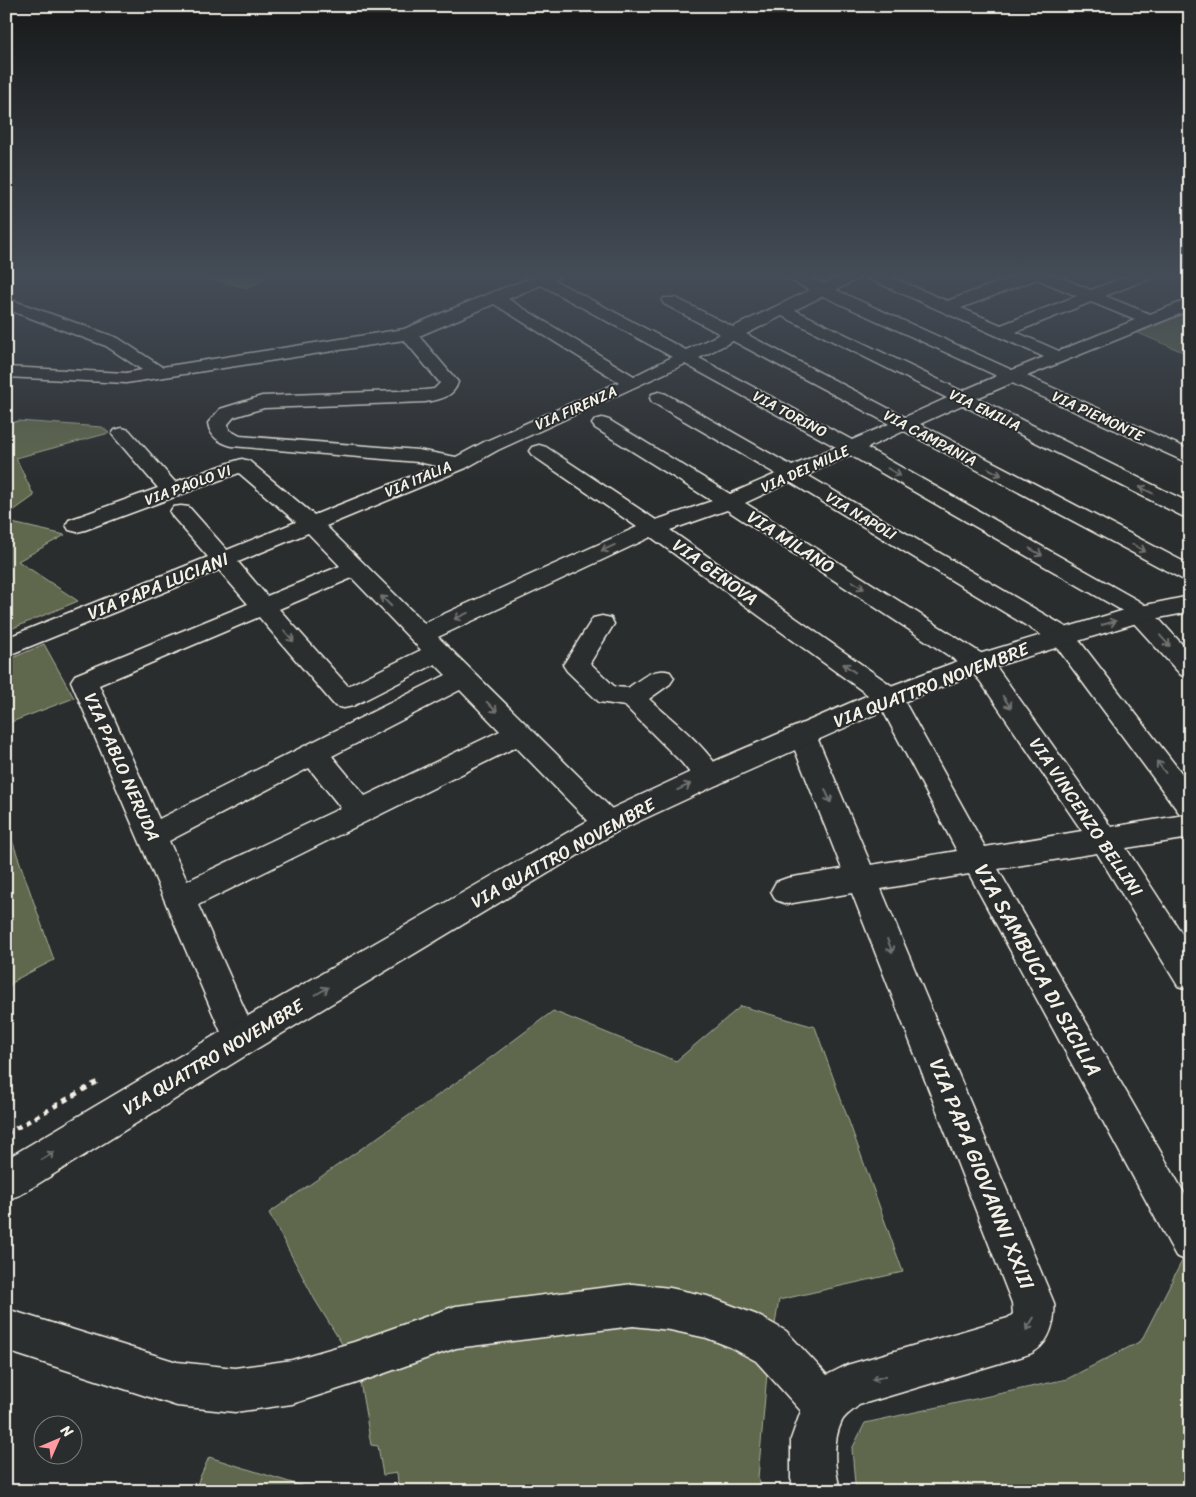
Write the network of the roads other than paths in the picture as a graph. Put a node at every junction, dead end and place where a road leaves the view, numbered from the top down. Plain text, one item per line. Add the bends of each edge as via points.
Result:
1 (115, 344) edge
2 (343, 344) edge
3 (416, 344) edge
4 (569, 344) edge
5 (662, 344) edge
6 (711, 344) edge
7 (751, 344) edge
8 (851, 344) edge
9 (941, 344) edge
10 (1030, 344) edge
11 (1093, 344) edge
12 (684, 357) junction
13 (1059, 357) junction
14 (6, 372) edge
15 (157, 372) junction
16 (1012, 376) junction
17 (633, 383) junction
18 (659, 398) dead end
19 (962, 399) junction
20 (602, 424) dead end
21 (906, 425) junction
22 (122, 434) dead end
23 (852, 448) junction
24 (539, 451) dead end
25 (1190, 458) edge
26 (459, 464) junction
27 (791, 474) junction
28 (172, 490) junction
29 (729, 502) junction
30 (1190, 511) edge
31 (181, 512) dead end
32 (311, 524) junction
33 (77, 526) dead end
34 (653, 528) junction
35 (222, 560) junction
36 (354, 569) junction
37 (1190, 574) edge
38 (1190, 604) edge
39 (263, 607) junction
40 (1140, 614) junction
41 (602, 624) dead end
42 (1062, 636) junction
43 (429, 644) junction
44 (6, 648) edge
45 (978, 663) junction
46 (1190, 669) edge
47 (462, 677) junction
48 (661, 678) dead end
49 (889, 697) junction
50 (632, 698) junction
51 (519, 734) junction
52 (803, 735) junction
53 (313, 753) junction
54 (709, 776) junction
55 (1190, 806) edge
56 (360, 811) junction
57 (608, 823) junction
58 (1190, 826) edge
59 (152, 836) junction
60 (1104, 841) junction
61 (978, 862) junction
62 (863, 879) junction
63 (786, 891) dead end
64 (180, 899) junction
65 (1190, 975) edge
66 (241, 1039) junction
67 (6, 1181) edge
68 (1190, 1242) edge
69 (6, 1335) edge
70 (825, 1406) junction
71 (818, 1491) edge

1 - 15 street
2 - 15 street
3 - 26 street, VIA ITALIA via 449,382 443,392 425,396 262,402 227,413 218,423 218,430 239,442 418,456
4 - 17 street
5 - 12 street, VIA TORINO
6 - 12 street, VIA FIRENZA
7 - 21 street, VIA CAMPANIA
8 - 19 street, VIA EMILIA
9 - 16 street, VIA PIEMONTE
10 - 13 street
11 - 13 street, VIA DEI MILLE
12 - 17 street, VIA FIRENZA
12 - 23 street, VIA TORINO
13 - 16 street, VIA DEI MILLE
14 - 15 street via 126,378
16 - 19 street, VIA DEI MILLE
16 - 25 street, VIA PIEMONTE
17 - 26 street, VIA FIRENZA via 491,446
18 - 27 street, VIA NAPOLI
19 - 21 street, VIA DEI MILLE
30 -> 19 street, VIA EMILIA
20 - 29 street, VIA MILANO
21 - 23 street, VIA DEI MILLE
21 -> 37 street, VIA CAMPANIA
22 - 28 street
23 - 27 street, VIA DEI MILLE
23 -> 40 street, VIA TORINO
24 - 34 street, VIA GENOVA
26 - 32 street, VIA ITALIA
27 - 29 street, VIA DEI MILLE
27 - 42 street, VIA NAPOLI
28 - 32 street, VIA PAOLO VI via 242,465
28 - 33 street, VIA PAOLO VI
29 - 34 street, VIA DEI MILLE
29 -> 45 street, VIA MILANO
31 - 35 street
32 - 35 street, VIA PAPA LUCIANI
32 - 36 street
34 -> 43 street, VIA DEI MILLE
49 -> 34 street, VIA GENOVA
35 - 39 street
35 - 44 street, VIA PAPA LUCIANI
36 - 39 street, VIA PABLO NERUDA
43 -> 36 street
38 - 40 street, VIA QUATTRO NOVEMBRE
39 -> 43 street, VIA DEI MILLE via 344,699
39 - 59 street, VIA PABLO NERUDA via 84,681
42 -> 40 street, VIA QUATTRO NOVEMBRE
40 -> 46 street, VIA TORINO
41 - 50 street via 576,665 608,695
42 - 45 street, VIA QUATTRO NOVEMBRE
55 -> 42 street
43 - 47 street
45 - 49 street, VIA QUATTRO NOVEMBRE
45 -> 60 street, VIA VINCENZO BELLINI
47 -> 51 street
47 - 53 street
48 - 50 street
49 - 52 street, VIA QUATTRO NOVEMBRE
49 - 61 street, VIA SAMBUCA DI SICILIA
50 - 54 street
51 - 56 street
51 - 57 street
52 - 54 street, VIA QUATTRO NOVEMBRE
52 -> 62 street, VIA PAPA GIOVANNI XXIII
53 - 56 street
53 - 59 street
57 -> 54 street, VIA QUATTRO NOVEMBRE
56 - 64 street
66 -> 57 street, VIA QUATTRO NOVEMBRE
58 - 60 street
59 - 64 street, VIA PABLO NERUDA
60 - 61 street
60 - 65 street, VIA VINCENZO BELLINI
61 - 62 street
61 - 68 street, VIA SAMBUCA DI SICILIA
62 - 63 street
62 -> 70 street, VIA PAPA GIOVANNI XXIII via 1035,1314 1033,1323 1020,1336 847,1387
64 - 66 street, VIA PABLO NERUDA
67 -> 66 street, VIA QUATTRO NOVEMBRE
69 - 70 street via 13,1332 177,1384 235,1390 292,1382 456,1327 633,1305 707,1317 742,1330 771,1346
70 - 71 street, VIA PAPA GIOVANNI XXIII via 813,1439 814,1479

